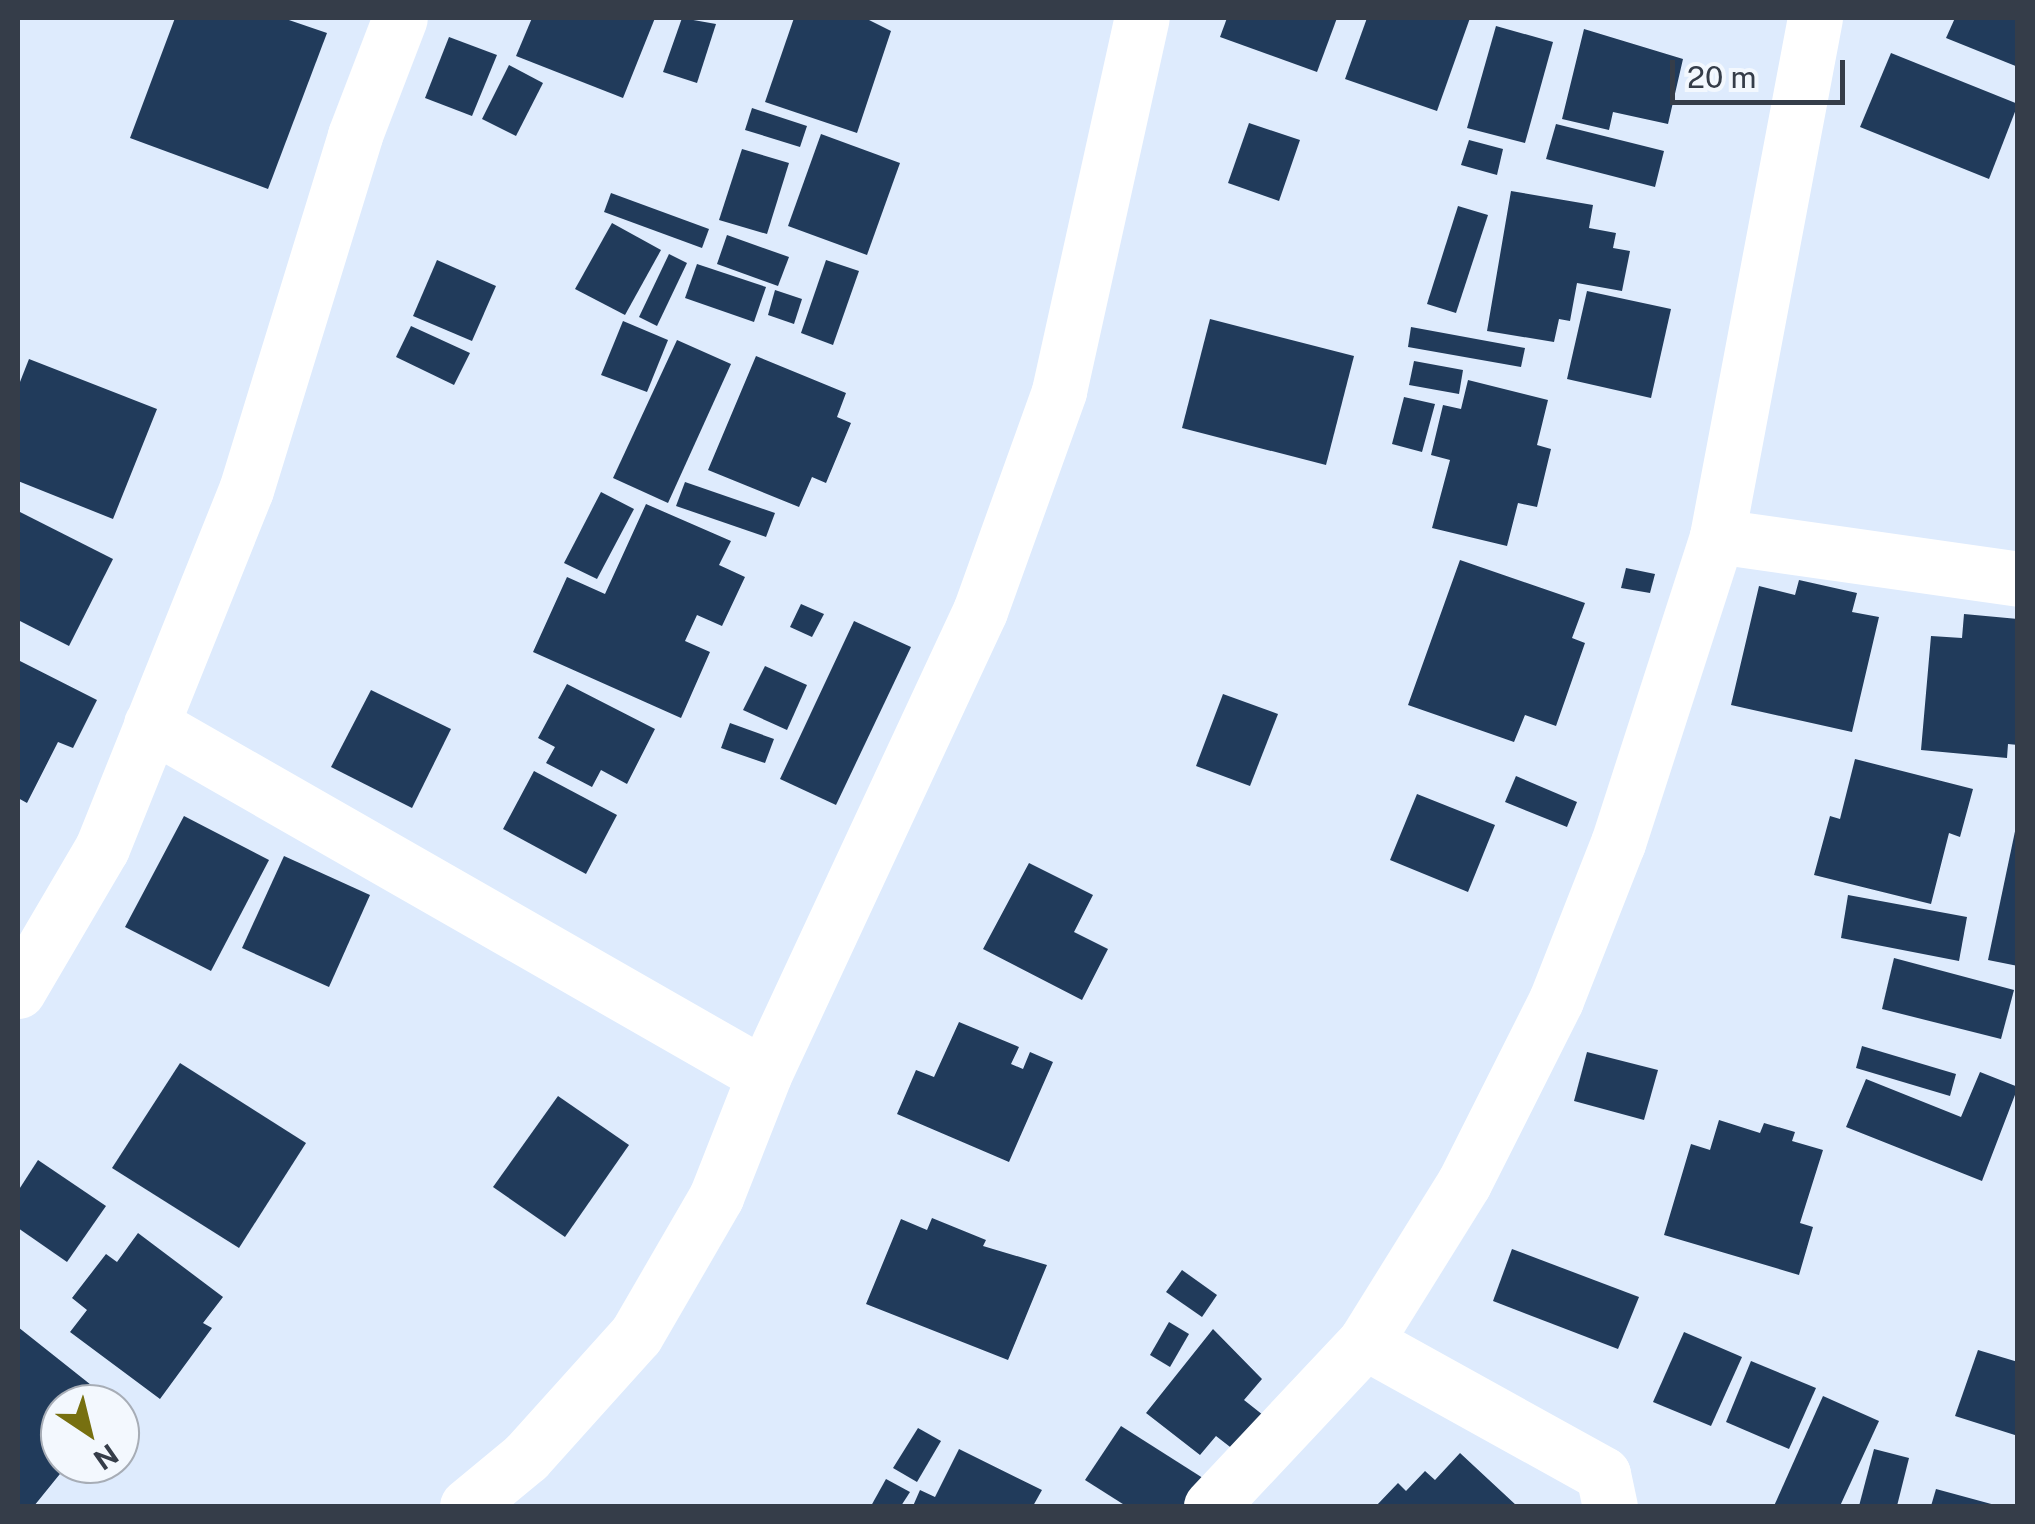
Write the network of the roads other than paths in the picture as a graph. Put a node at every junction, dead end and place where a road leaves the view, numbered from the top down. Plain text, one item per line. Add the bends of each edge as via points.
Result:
1 (400, 18) edge
2 (1142, 18) edge
3 (1815, 18) edge
4 (1716, 536) junction
5 (2018, 579) edge
6 (151, 724) junction
7 (18, 992) edge
8 (764, 1074) junction
9 (1364, 1342) junction
10 (466, 1506) edge
11 (1212, 1506) edge
12 (1610, 1506) edge

1 - 6 street via 355,135 246,490
2 - 8 street via 1052,410 980,611
3 - 4 street
4 - 5 street
4 - 9 street via 1618,843 1556,1000 1464,1182
6 - 7 street via 102,848
6 - 8 street
8 - 10 street via 716,1197 636,1335 526,1458
9 - 11 street
9 - 12 street via 1603,1474

